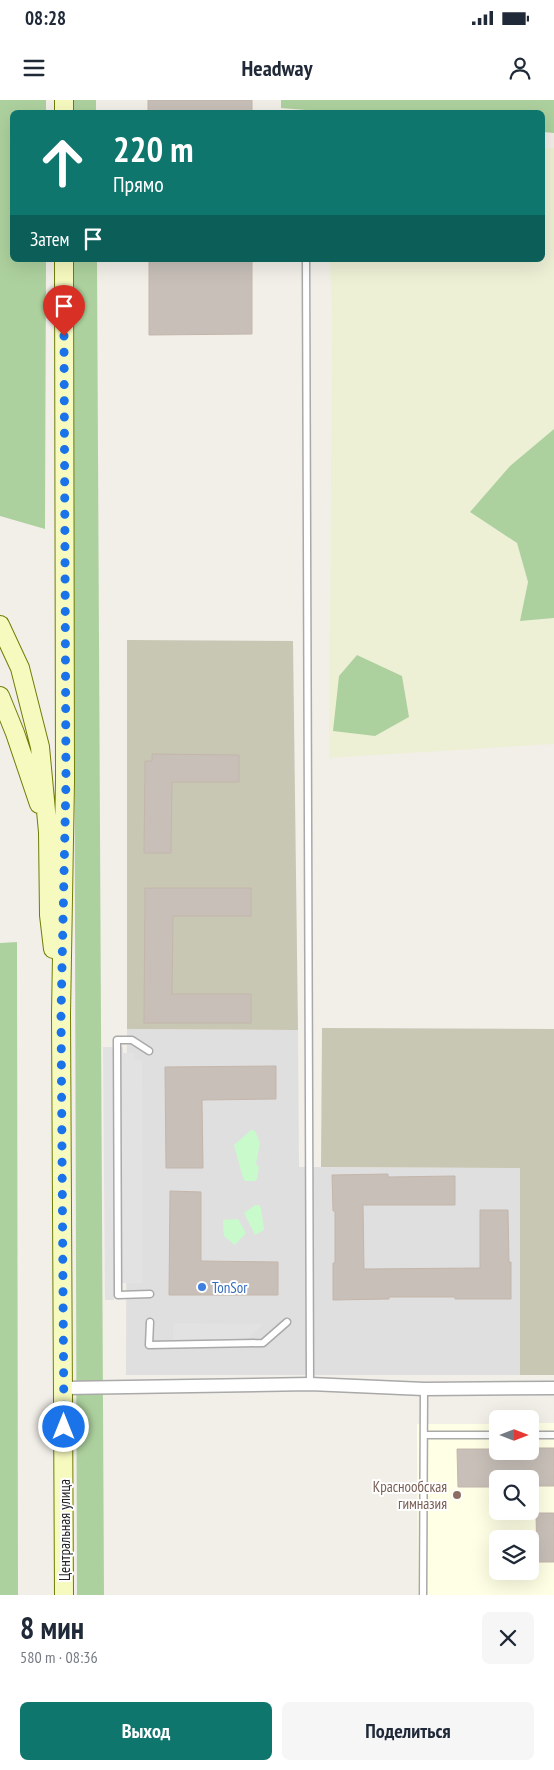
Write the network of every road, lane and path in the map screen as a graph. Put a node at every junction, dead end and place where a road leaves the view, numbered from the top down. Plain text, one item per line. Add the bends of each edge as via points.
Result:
1 (64, 262) edge
2 (306, 262) edge
3 (0, 625) edge
4 (0, 696) edge
5 (48, 832) junction
6 (61, 1014) junction
7 (149, 1051) dead end
8 (150, 1294) dead end
9 (150, 1322) dead end
10 (287, 1322) dead end
11 (310, 1384) junction
12 (64, 1388) junction
13 (554, 1388) edge
14 (424, 1389) junction
15 (424, 1435) junction
16 (489, 1435) edge
17 (539, 1435) edge
18 (554, 1435) edge
19 (64, 1595) edge
20 (423, 1595) edge

1 - 6 main road via 66,781
2 - 11 lane
3 - 5 main road via 20,668 40,747
4 - 5 main road
5 - 6 main road via 49,915
6 - 12 main road, Центральная улица
7 - 8 lane via 132,1040 117,1040 118,1295
9 - 10 lane via 150,1345 263,1343
11 - 12 street
11 - 14 street
12 - 19 main road, Центральная улица
13 - 14 street
14 - 15 lane
15 - 16 lane
15 - 20 lane
17 - 18 lane

